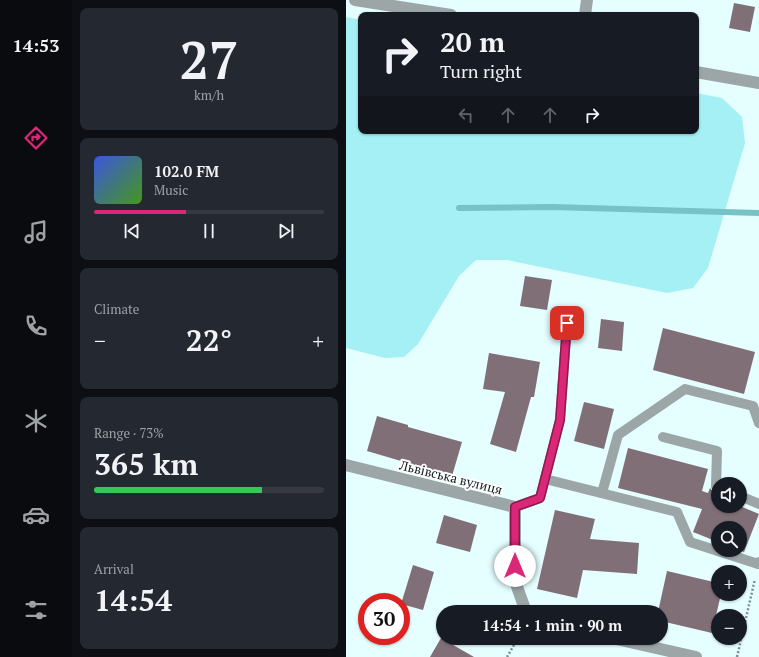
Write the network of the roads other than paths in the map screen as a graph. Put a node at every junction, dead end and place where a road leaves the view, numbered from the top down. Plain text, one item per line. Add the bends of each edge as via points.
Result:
1 (355, 0) edge
2 (587, 0) edge
3 (432, 12) edge
4 (585, 12) edge
5 (699, 73) edge
6 (759, 83) edge
7 (567, 323) dead end
8 (759, 423) edge
9 (663, 437) dead end
10 (346, 465) edge
11 (716, 477) edge
12 (545, 479) junction
13 (602, 493) junction
14 (747, 499) edge
15 (759, 504) edge
16 (515, 507) junction
17 (759, 562) edge
18 (524, 605) edge
19 (643, 645) edge
20 (696, 657) edge

1 - 3 street
2 - 4 street
5 - 6 street
7 - 12 lane via 560,420
8 - 13 lane via 753,406 685,389 618,435
9 - 11 lane via 717,451
10 - 16 street, Львівська вулиця
12 - 13 lane
12 - 16 lane via 540,498
13 - 17 lane via 677,512 690,542 758,564
14 - 15 lane
16 - 18 street, Львівська вулиця via 515,581
19 - 20 street

